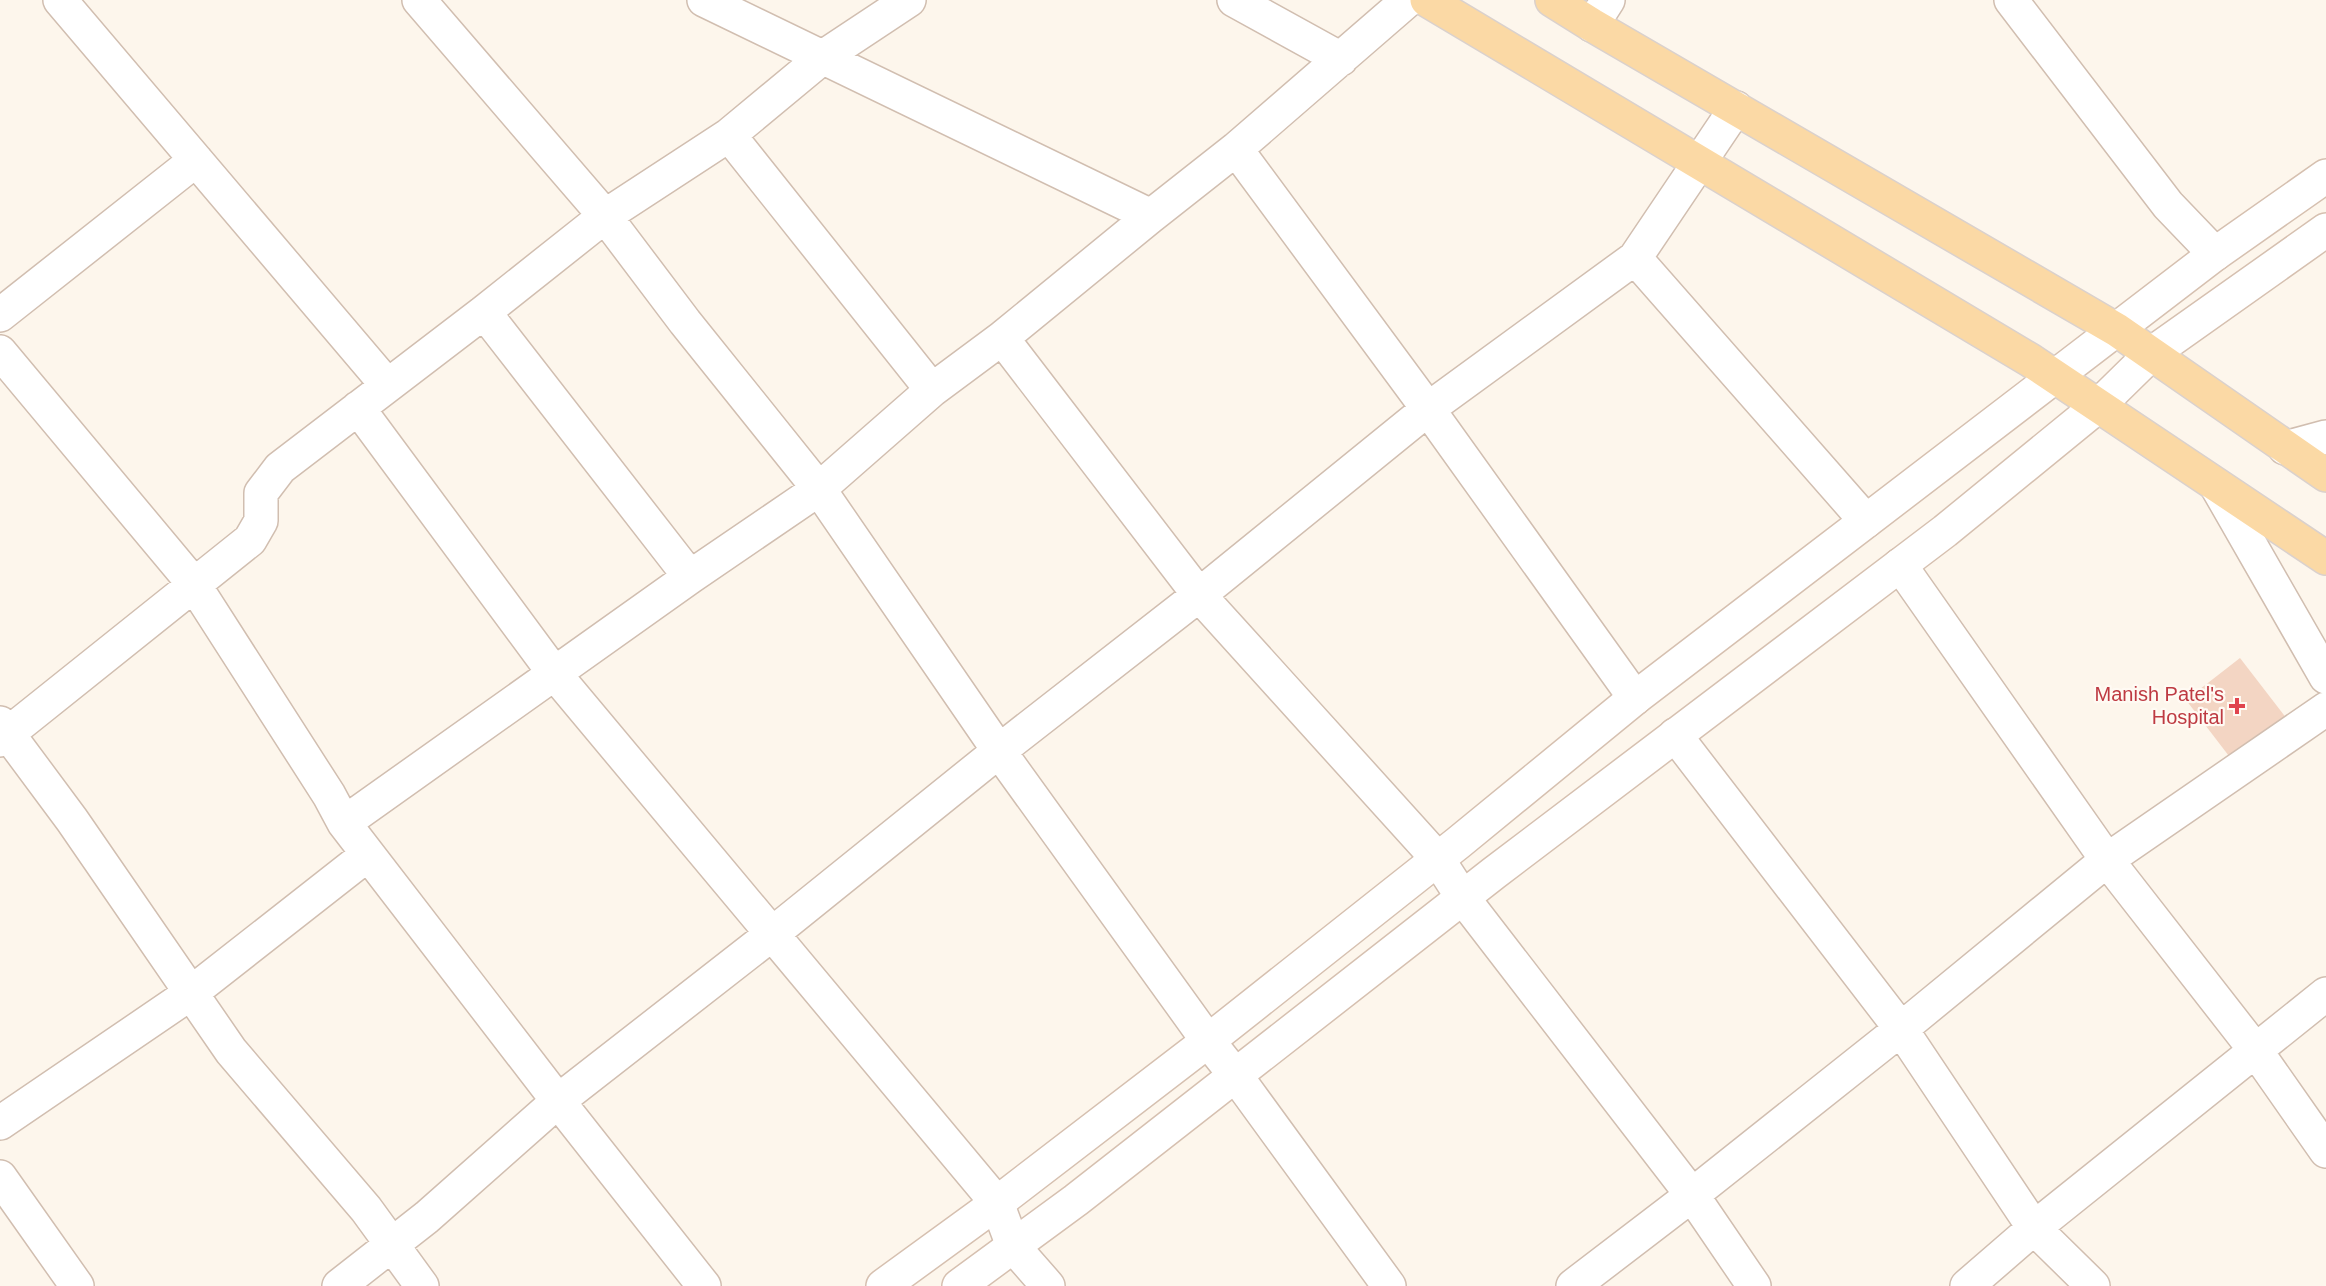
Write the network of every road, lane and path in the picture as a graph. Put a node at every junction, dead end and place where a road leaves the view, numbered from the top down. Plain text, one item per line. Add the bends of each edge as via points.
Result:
1 (60, 0) edge
2 (419, 0) edge
3 (704, 0) edge
4 (909, 0) edge
5 (1234, 0) edge
6 (1408, 0) edge
7 (1427, 0) edge
8 (1552, 0) edge
9 (2011, 0) edge
10 (1600, 13) edge
11 (823, 57) junction
12 (1341, 59) junction
13 (1736, 108) junction
14 (729, 135) junction
15 (1236, 149) junction
16 (196, 160) junction
17 (1699, 162) junction
18 (2326, 176) edge
19 (605, 216) junction
20 (1151, 216) junction
21 (2326, 230) edge
22 (2215, 254) junction
23 (1635, 258) junction
24 (484, 312) junction
25 (0, 315) edge
26 (2117, 330) junction
27 (1002, 338) junction
28 (0, 352) edge
29 (2151, 354) junction
30 (2054, 376) junction
31 (387, 385) junction
32 (932, 390) junction
33 (2098, 406) junction
34 (358, 408) junction
35 (1428, 409) junction
36 (2326, 437) edge
37 (2284, 448) junction
38 (2326, 475) edge
39 (2216, 485) junction
40 (819, 489) junction
41 (1866, 521) junction
42 (2326, 558) edge
43 (1900, 565) junction
44 (690, 577) junction
45 (193, 584) junction
46 (1199, 595) junction
47 (554, 673) junction
48 (2326, 677) edge
49 (1635, 698) junction
50 (2326, 710) edge
51 (3, 732) edge
52 (1675, 735) junction
53 (999, 751) junction
54 (344, 823) junction
55 (368, 855) junction
56 (1437, 858) junction
57 (2107, 860) junction
58 (1463, 898) junction
59 (772, 934) junction
60 (191, 993) junction
61 (2326, 994) edge
62 (1901, 1029) junction
63 (1208, 1041) junction
64 (2256, 1052) junction
65 (1236, 1076) junction
66 (558, 1101) junction
67 (0, 1123) edge
68 (2326, 1150) edge
69 (0, 1177) edge
70 (1692, 1195) junction
71 (997, 1203) junction
72 (2034, 1228) junction
73 (394, 1245) junction
74 (1013, 1246) junction
75 (77, 1286) edge
76 (339, 1286) edge
77 (422, 1286) edge
78 (704, 1286) edge
79 (883, 1286) edge
80 (959, 1286) edge
81 (1048, 1286) edge
82 (1389, 1286) edge
83 (1573, 1286) edge
84 (1754, 1286) edge
85 (1967, 1286) edge
86 (2093, 1286) edge

1 - 16 street
2 - 19 street
3 - 11 street
4 - 11 street
5 - 12 street
6 - 12 street
7 - 17 main road
8 - 10 main road
9 - 22 street via 2168,205
10 - 13 main road
11 - 14 street
11 - 20 street
12 - 15 street
13 - 17 street
13 - 26 main road
14 - 19 street
14 - 32 street
15 - 20 street
15 - 35 street
16 - 25 street
16 - 31 street
17 - 23 street
17 - 30 main road
18 - 22 street
19 - 24 street
19 - 40 street
20 - 27 street
21 - 29 street
22 - 26 street
23 - 35 street
23 - 41 street
24 - 31 street
24 - 44 street
26 - 29 main road
26 - 30 street
27 - 32 street
27 - 46 street
28 - 45 street
29 - 33 street
29 - 37 main road
30 - 33 main road
30 - 41 street
31 - 34 street
32 - 40 street
33 - 39 main road
33 - 43 street
34 - 45 street via 280,468 261,493 261,520 249,540
34 - 47 street
35 - 46 street
35 - 49 street
36 - 37 street
37 - 38 main road
39 - 42 main road
39 - 48 street
40 - 44 street
40 - 53 street
41 - 49 street
43 - 52 street
43 - 57 street
44 - 47 street
45 - 51 street
45 - 54 street
46 - 53 street
46 - 56 street
47 - 54 street
47 - 59 street
49 - 56 street
50 - 57 street
51 - 60 street via 72,820
52 - 58 street
52 - 62 street
53 - 59 street
53 - 63 street
54 - 55 street
55 - 60 street
55 - 66 street
56 - 58 street
56 - 63 street
57 - 62 street
57 - 64 street
58 - 65 street
58 - 70 street
59 - 66 street
59 - 71 street
60 - 67 street
60 - 73 street via 231,1052
61 - 64 street
62 - 70 street
62 - 72 street
63 - 65 street
63 - 71 street
64 - 68 street
64 - 72 street
65 - 74 street
65 - 82 street
66 - 73 street
66 - 78 street
69 - 75 street
70 - 83 street
70 - 84 street
71 - 74 street
71 - 79 street
72 - 85 street
72 - 86 street
73 - 76 street
73 - 77 street
74 - 80 street
74 - 81 street

